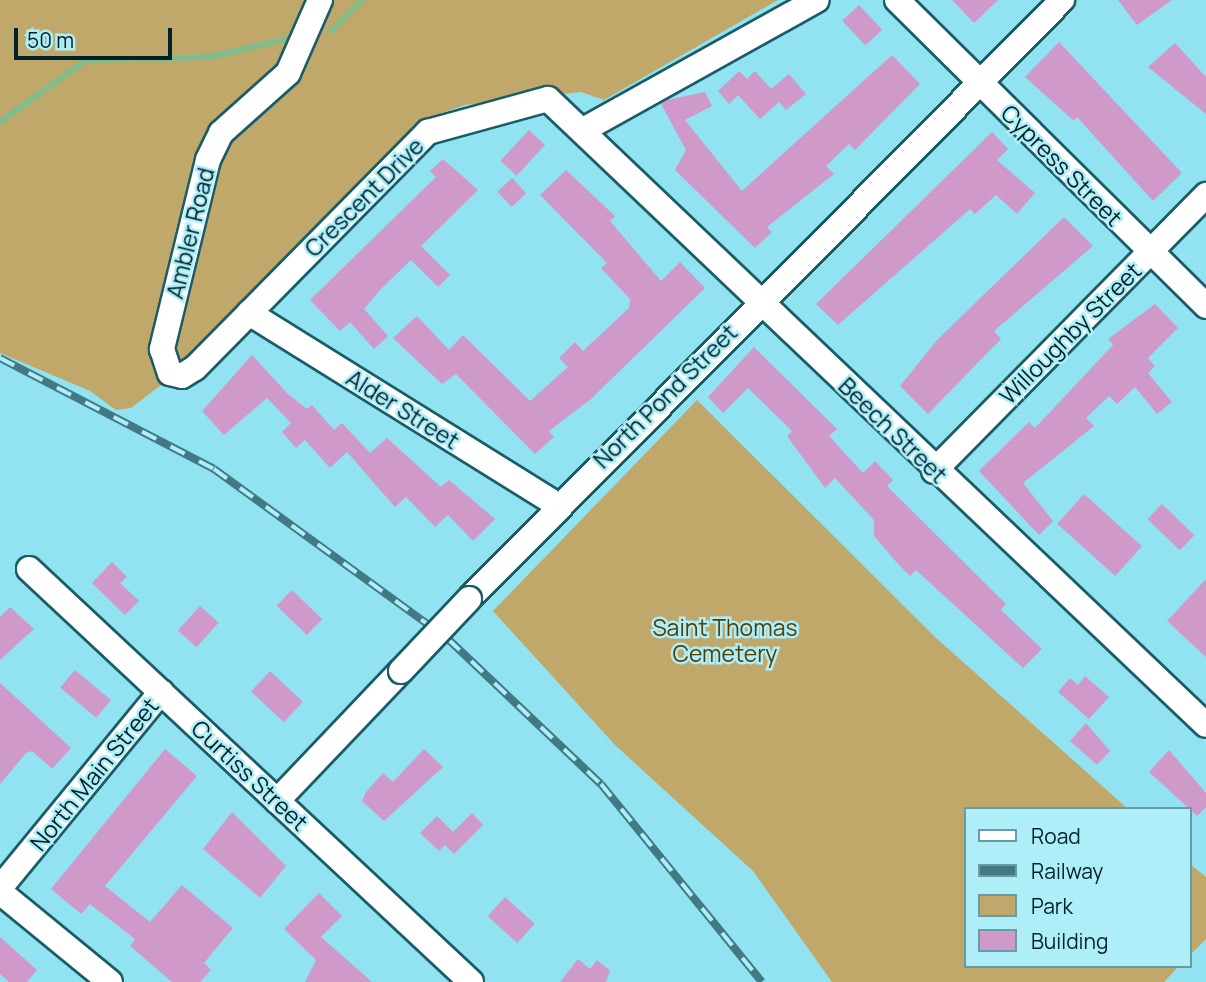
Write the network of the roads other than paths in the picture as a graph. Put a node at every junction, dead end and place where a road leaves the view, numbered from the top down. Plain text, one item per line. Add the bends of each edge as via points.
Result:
1 (320, 0) edge
2 (817, 0) edge
3 (897, 0) edge
4 (1062, 0) edge
5 (979, 82) junction
6 (585, 130) junction
7 (1206, 195) edge
8 (1150, 252) junction
9 (760, 300) junction
10 (1206, 306) edge
11 (249, 313) junction
12 (173, 375) joint
13 (934, 471) junction
14 (557, 506) junction
15 (29, 569) dead end
16 (161, 692) junction
17 (1206, 725) edge
18 (277, 801) junction
19 (0, 890) edge
20 (110, 982) edge
21 (471, 982) edge

1 - 12 street, Ambler Road via 288,73 221,133 208,160 162,349 164,367
2 - 6 street
3 - 5 street, Cypress Street
4 - 5 street, North Pond Street
5 - 8 street, Cypress Street
5 - 9 street, North Pond Street
6 - 9 street, Beech Street
6 - 11 street, Crescent Drive via 548,99 428,132
7 - 8 street, Willoughby Street
8 - 10 street, Cypress Street
8 - 13 street, Willoughby Street
9 - 13 street, Beech Street
9 - 14 street, North Pond Street
11 - 12 street, Crescent Drive via 190,372
11 - 14 street, Alder Street
13 - 17 street, Beech Street
14 - 18 street, North Pond Street, bridge
15 - 16 street, Curtiss Street
16 - 18 street, Curtiss Street
16 - 19 street, North Main Street
18 - 21 street, Curtiss Street
19 - 20 street

